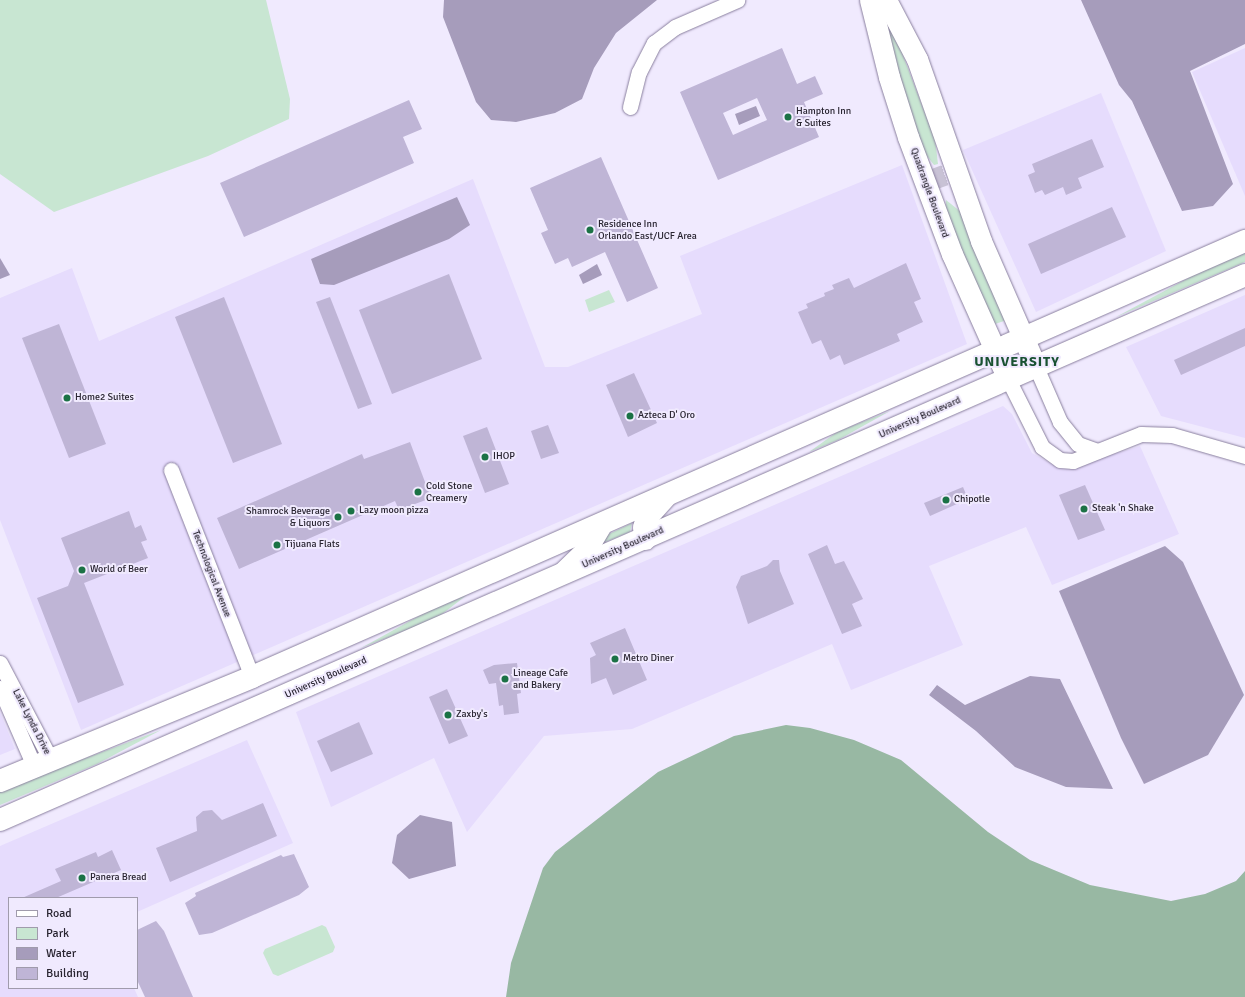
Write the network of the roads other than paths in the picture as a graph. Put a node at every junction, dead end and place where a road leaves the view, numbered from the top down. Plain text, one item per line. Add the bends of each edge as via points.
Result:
1 (737, 0) edge
2 (870, 0) edge
3 (886, 0) edge
4 (630, 107) dead end
5 (1245, 241) edge
6 (1245, 275) edge
7 (1024, 338) junction
8 (995, 351) junction
9 (1036, 367) junction
10 (1008, 379) junction
11 (1097, 451) junction
12 (1245, 456) edge
13 (171, 470) dead end
14 (667, 495) junction
15 (602, 524) junction
16 (645, 539) junction
17 (557, 577) junction
18 (316, 649) junction
19 (0, 663) edge
20 (252, 678) junction
21 (0, 688) edge
22 (259, 708) junction
23 (188, 738) junction
24 (42, 763) junction
25 (0, 781) edge
26 (0, 820) edge

1 - 4 street via 675,27 654,43 639,72
2 - 8 street, Quadrangle Boulevard via 889,77 908,137 952,254
3 - 7 street via 917,59 981,240
5 - 7 main road
6 - 9 main road, University Boulevard
7 - 8 main road
7 - 9 street
8 - 10 street, Quadrangle Boulevard
8 - 14 main road
9 - 10 main road, University Boulevard
9 - 11 street via 1060,422 1078,444
10 - 11 street via 1042,447 1060,460 1072,461
10 - 16 main road, University Boulevard
11 - 12 street via 1141,434 1164,434
13 - 20 street, Technological Avenue
14 - 15 main road
14 - 16 street via 646,518 642,527
15 - 17 street via 586,550
15 - 18 main road
16 - 17 main road, University Boulevard
17 - 22 main road, University Boulevard
18 - 20 main road
18 - 22 main road via 279,678 264,695
19 - 24 street, Lake Lynda Drive
20 - 23 main road via 250,688 242,701
20 - 24 main road
21 - 24 street, Lake Lynda Drive
22 - 23 main road, University Boulevard
23 - 26 main road, University Boulevard
24 - 25 main road

